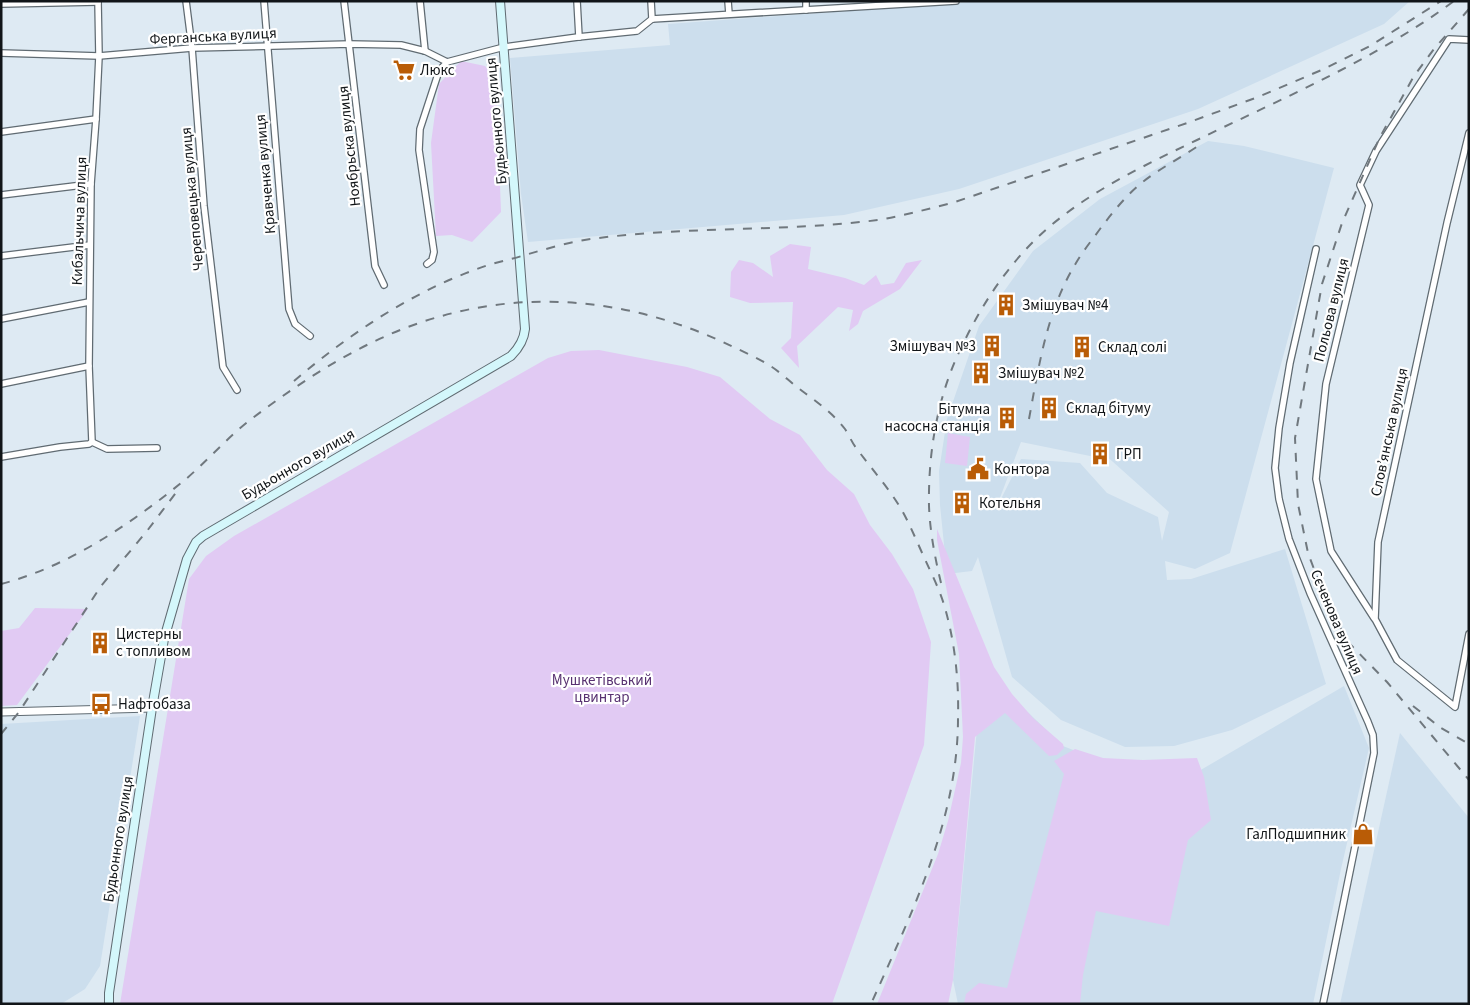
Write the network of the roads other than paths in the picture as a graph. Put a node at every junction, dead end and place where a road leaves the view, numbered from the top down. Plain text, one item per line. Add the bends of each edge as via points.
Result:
1 (98, 1) edge
2 (186, 1) edge
3 (264, 1) edge
4 (344, 1) edge
5 (420, 1) edge
6 (500, 1) edge
7 (577, 1) edge
8 (651, 1) edge
9 (728, 1) edge
10 (806, 1) edge
11 (956, 1) edge
12 (884, 3) edge
13 (1, 4) edge
14 (806, 10) junction
15 (729, 14) junction
16 (652, 19) junction
17 (579, 37) junction
18 (1469, 40) edge
19 (350, 44) junction
20 (267, 45) junction
21 (504, 47) junction
22 (192, 48) junction
23 (425, 51) junction
24 (1, 53) edge
25 (99, 56) junction
26 (447, 62) junction
27 (96, 119) junction
28 (1, 132) edge
29 (1469, 133) edge
30 (91, 184) junction
31 (1, 195) edge
32 (90, 245) junction
33 (1316, 249) dead end
34 (1, 256) edge
35 (427, 264) dead end
36 (384, 285) dead end
37 (90, 302) junction
38 (1, 319) edge
39 (310, 336) dead end
40 (89, 366) junction
41 (1, 384) edge
42 (237, 390) dead end
43 (92, 442) junction
44 (157, 448) dead end
45 (1, 457) edge
46 (1375, 619) junction
47 (1469, 634) edge
48 (152, 708) junction
49 (1, 712) edge
50 (109, 1004) edge
51 (1323, 1004) edge

1 - 13 street
1 - 25 street, Кибальчича вулиця
2 - 22 street, Череповецька вулиця
3 - 20 street, Кравченка вулиця
4 - 19 street, Ноябрьска вулиця
5 - 23 street
6 - 21 main road, Будьонного вулиця
7 - 17 street
8 - 16 street
9 - 15 street
10 - 14 street
11 - 12 street
12 - 14 street
14 - 15 street
15 - 16 street
16 - 17 street via 637,32
17 - 21 street
18 - 46 street, Польова вулиця via 1449,39 1376,151 1360,185 1369,205 1326,384 1316,479 1331,551
19 - 20 street, Ферганська вулиця
19 - 23 street, Ферганська вулиця via 401,45
19 - 36 street, Ноябрьска вулиця via 375,266
20 - 22 street, Ферганська вулиця
20 - 39 street, Кравченка вулиця via 289,308 295,324
21 - 26 street
21 - 48 main road, Будьонного вулиця via 526,328 521,344 511,356 196,542 187,559 170,614
22 - 25 street, Ферганська вулиця
22 - 42 street, Череповецька вулиця via 204,206 223,367
23 - 26 street, Ферганська вулиця
24 - 25 street, Ферганська вулиця
25 - 27 street, Кибальчича вулиця
26 - 35 street via 439,71 420,129 419,150 434,252
27 - 28 street
27 - 30 street, Кибальчича вулиця
29 - 46 street, Слов’янська вулиця via 1378,542
30 - 31 street
30 - 32 street, Кибальчича вулиця
32 - 34 street
32 - 37 street, Кибальчича вулиця
33 - 51 street, Сєченова вулиця via 1290,363 1275,468 1289,538 1370,729 1374,753
37 - 38 street
37 - 40 street, Кибальчича вулиця
40 - 41 street
40 - 43 street, Кибальчича вулиця
43 - 44 street via 107,449
43 - 45 street
46 - 47 street via 1397,660 1455,707
48 - 49 street
48 - 50 main road, Будьонного вулиця

